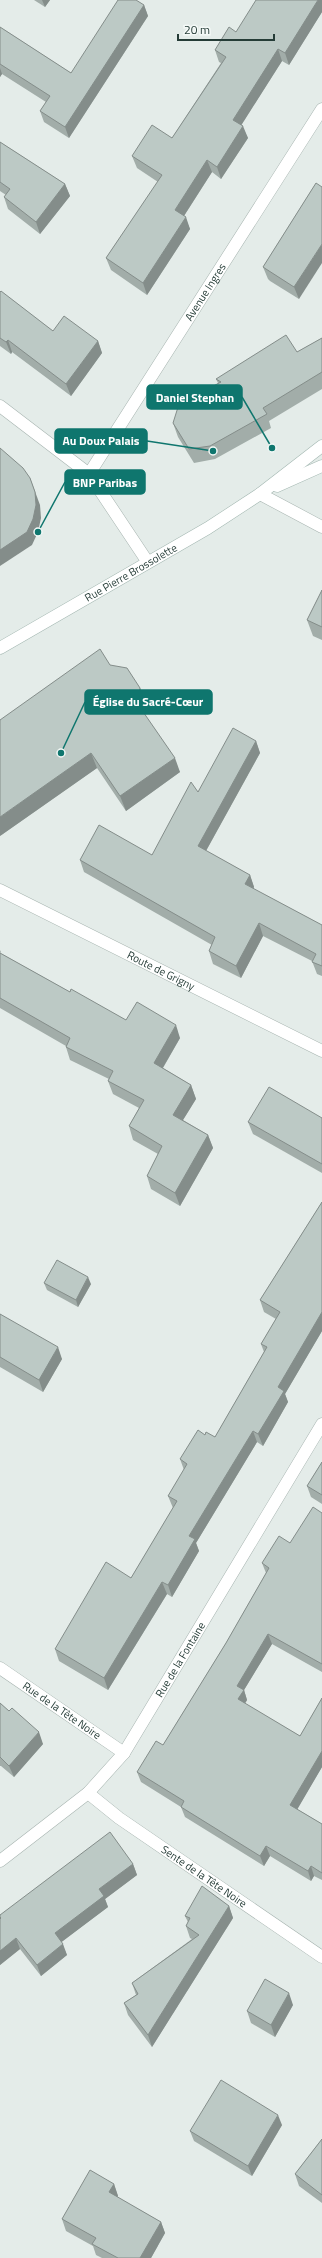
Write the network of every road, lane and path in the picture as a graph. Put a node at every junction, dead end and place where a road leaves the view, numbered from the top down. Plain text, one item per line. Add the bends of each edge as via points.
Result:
1 (322, 109) edge
2 (0, 406) edge
3 (322, 446) edge
4 (322, 466) edge
5 (89, 474) junction
6 (260, 494) junction
7 (322, 527) edge
8 (147, 561) junction
9 (0, 648) edge
10 (0, 890) edge
11 (322, 1051) edge
12 (322, 1424) edge
13 (0, 1668) edge
14 (124, 1753) junction
15 (88, 1793) junction
16 (0, 1861) edge
17 (322, 1957) edge

1 - 5 street, Avenue Ingres
2 - 5 street
3 - 6 street, Rue Pierre Brossolette
4 - 6 street, Rue Pierre Brossolette
5 - 8 street
6 - 7 street
6 - 8 street, Rue Pierre Brossolette via 208,528
8 - 9 street, Rue Pierre Brossolette
10 - 11 street, Route de Grigny
12 - 14 street, Rue de la Fontaine
13 - 14 street, Rue de la Tête Noire
14 - 15 street, Rue de la Fontaine
15 - 16 street, Rue de la Fontaine
15 - 17 street, Sente de la Tête Noire via 120,1818

